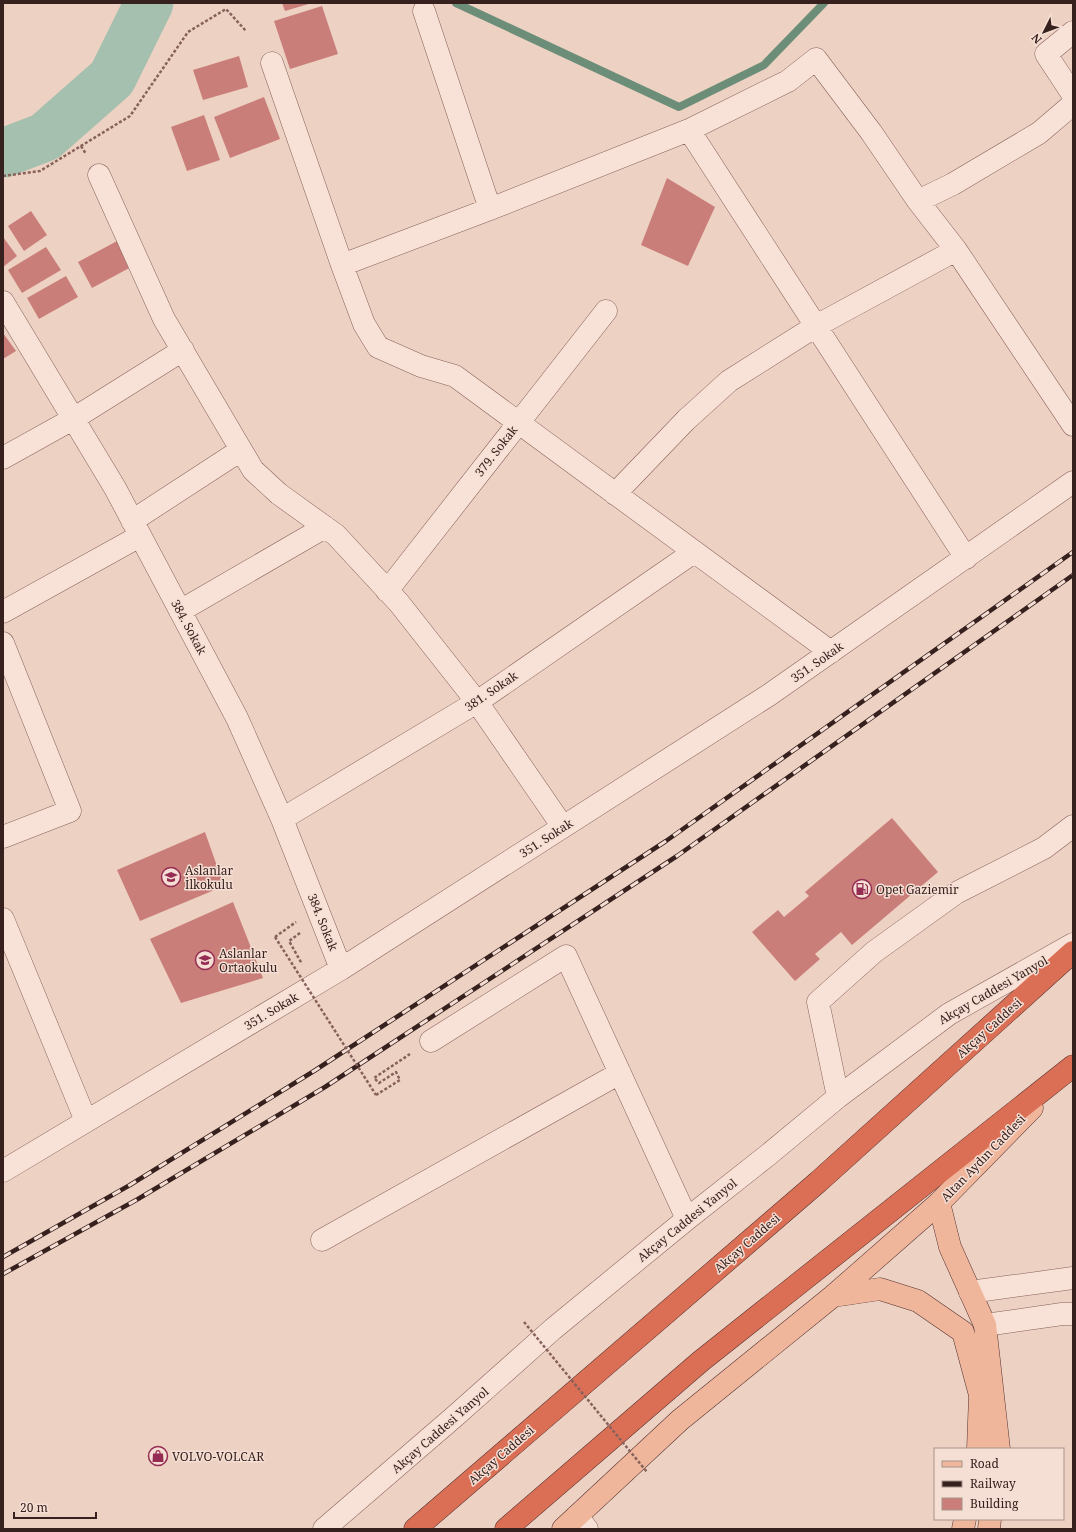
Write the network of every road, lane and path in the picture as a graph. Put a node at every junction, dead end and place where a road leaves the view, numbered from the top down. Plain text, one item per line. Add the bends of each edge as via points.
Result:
1 (424, 11) dead end
2 (246, 31) dead end
3 (1073, 32) edge
4 (272, 63) dead end
5 (1073, 96) edge
6 (1073, 104) edge
7 (689, 130) junction
8 (99, 175) dead end
9 (3, 176) edge
10 (918, 201) junction
11 (490, 209) junction
12 (956, 250) junction
13 (342, 265) junction
14 (3, 303) edge
15 (606, 311) dead end
16 (816, 326) junction
17 (183, 350) junction
18 (73, 419) junction
19 (518, 422) junction
20 (1073, 425) edge
21 (241, 450) junction
22 (3, 458) edge
23 (1073, 482) edge
24 (615, 494) junction
25 (325, 527) junction
26 (136, 529) junction
27 (694, 552) junction
28 (966, 558) junction
29 (388, 591) junction
30 (3, 612) edge
31 (180, 612) junction
32 (3, 643) edge
33 (831, 652) junction
34 (477, 702) junction
35 (282, 819) junction
36 (1073, 826) edge
37 (563, 828) junction
38 (3, 837) edge
39 (302, 918) dead end
40 (3, 919) edge
41 (301, 932) dead end
42 (289, 941) dead end
43 (1073, 944) edge
44 (1073, 952) edge
45 (341, 968) junction
46 (431, 1041) joint
47 (1072, 1067) edge
48 (620, 1073) junction
49 (838, 1097) junction
50 (86, 1121) junction
51 (3, 1171) edge
52 (939, 1203) junction
53 (687, 1219) junction
54 (322, 1240) dead end
55 (1073, 1278) edge
56 (970, 1292) junction
57 (833, 1296) junction
58 (1073, 1314) edge
59 (524, 1322) dead end
60 (985, 1325) junction
61 (978, 1448) edge
62 (999, 1448) edge
63 (647, 1472) dead end
64 (576, 1525) edge
65 (324, 1529) edge
66 (415, 1529) edge
67 (506, 1529) edge

1 - 11 street
2 - 9 path via 226,8 188,32 130,116 40,171
3 - 5 street via 1046,54
4 - 13 street
6 - 10 street via 1039,133 953,184
7 - 10 street via 788,81 816,59 871,132
7 - 11 street
7 - 16 street
8 - 17 street via 164,319
10 - 12 street
11 - 13 street
12 - 16 street
12 - 20 street
13 - 19 street via 364,324 378,347 421,366 455,376
14 - 18 street, 384. Sokak
15 - 19 street, 379. Sokak
16 - 24 street via 729,380 686,420
16 - 28 street
17 - 18 street
17 - 21 street
18 - 22 street
18 - 26 street, 384. Sokak via 115,488
19 - 24 street
19 - 29 street, 379. Sokak
21 - 25 street via 253,470 274,490
21 - 26 street
23 - 28 street, 351. Sokak
24 - 27 street
25 - 29 street via 336,535
25 - 31 street
26 - 30 street
26 - 31 street, 384. Sokak
27 - 33 street
27 - 34 street, 381. Sokak
28 - 33 street, 351. Sokak
29 - 34 street
31 - 35 street, 384. Sokak via 237,718
32 - 38 street via 70,811
33 - 37 street, 351. Sokak via 770,695
34 - 35 street, 381. Sokak
34 - 37 street
35 - 45 street, 384. Sokak
36 - 49 street via 1044,848 956,893 874,952 818,1002
37 - 45 street, 351. Sokak
39 - 46 path, bridge via 275,937 376,1096 400,1080 396,1072 379,1083 374,1078
40 - 50 street
41 - 42 path
43 - 49 street, Akçay Caddesi Yanyol via 950,1014
44 - 66 highway, Akçay Caddesi via 818,1182
45 - 50 street, 351. Sokak
46 - 48 street via 566,956
47 - 52 main road, Altan Aydın Caddesi
47 - 67 highway via 701,1361
48 - 53 street
48 - 54 street
49 - 53 street, Akçay Caddesi Yanyol
50 - 51 street, 351. Sokak
52 - 56 main road, Altan Aydın Caddesi via 950,1247
52 - 57 main road
53 - 65 street, Akçay Caddesi Yanyol via 553,1329
55 - 56 street
56 - 60 main road, Altan Aydın Caddesi
57 - 61 main road via 880,1289 918,1301 964,1332 980,1395
57 - 64 main road via 680,1420
58 - 60 street
59 - 63 path, bridge
60 - 62 main road, Altan Aydın Caddesi

